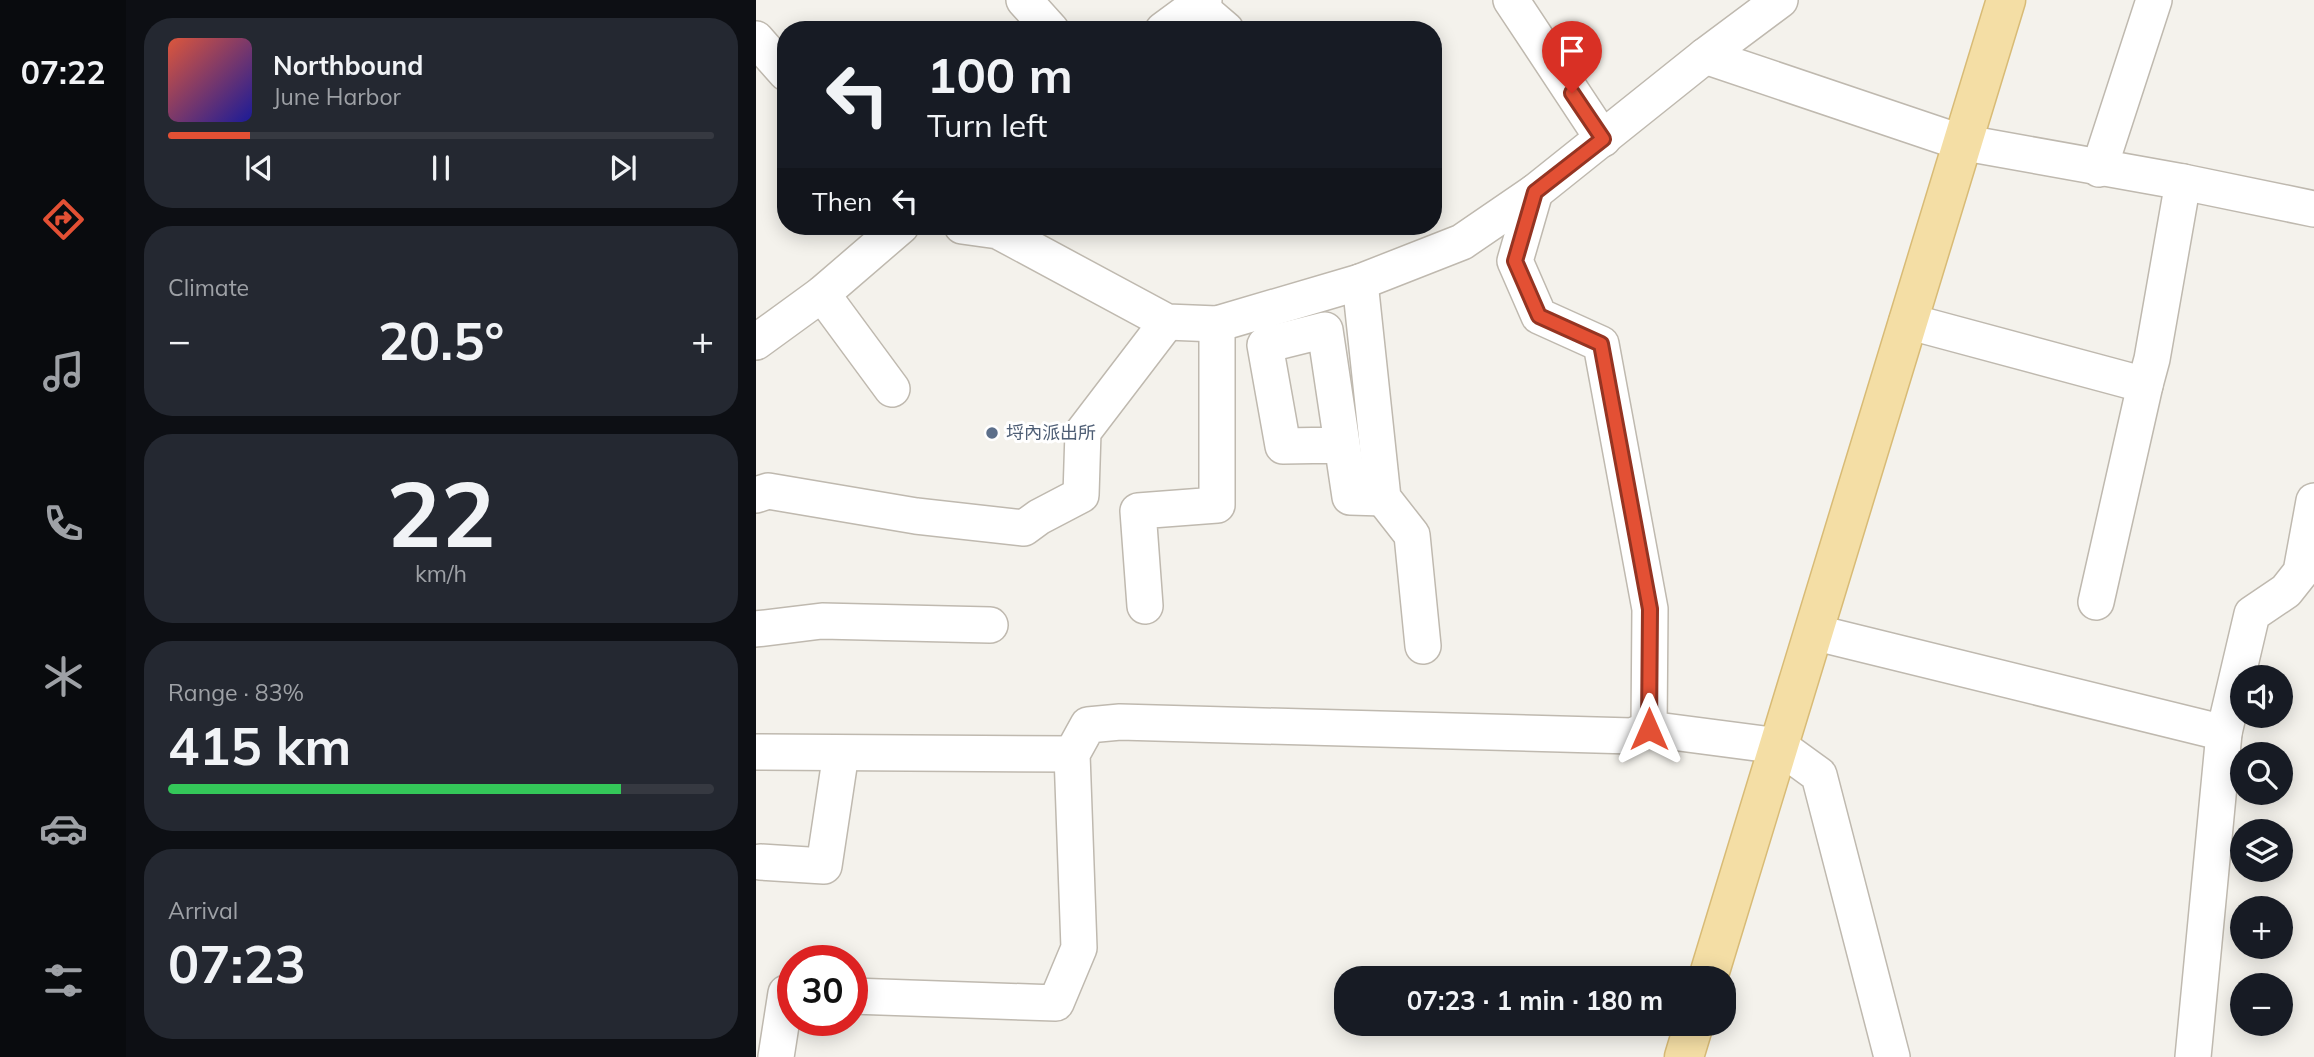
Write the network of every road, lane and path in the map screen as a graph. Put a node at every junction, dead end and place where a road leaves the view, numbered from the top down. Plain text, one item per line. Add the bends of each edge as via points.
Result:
1 (1024, 0) edge
2 (1511, 0) edge
3 (1780, 0) edge
4 (2006, 0) edge
5 (2154, 0) edge
6 (1200, 2) edge
7 (1043, 21) edge
8 (1175, 21) edge
9 (1218, 21) edge
10 (756, 38) edge
11 (1705, 56) junction
12 (777, 62) edge
13 (1603, 139) junction
14 (1960, 142) junction
15 (2099, 169) junction
16 (2183, 182) junction
17 (1535, 192) junction
18 (2314, 209) edge
19 (891, 235) edge
20 (1005, 235) edge
21 (1360, 282) junction
22 (822, 294) junction
23 (1907, 321) junction
24 (1167, 322) junction
25 (1217, 324) junction
26 (756, 342) edge
27 (2145, 385) junction
28 (892, 389) dead end
29 (1342, 445) dead end
30 (756, 495) edge
31 (1383, 498) junction
32 (2314, 501) edge
33 (2096, 602) dead end
34 (1145, 606) dead end
35 (989, 625) dead end
36 (756, 629) edge
37 (1813, 632) junction
38 (1423, 646) dead end
39 (1649, 729) junction
40 (2224, 733) junction
41 (1779, 746) junction
42 (756, 752) edge
43 (841, 753) junction
44 (1072, 754) junction
45 (761, 862) dead end
46 (1712, 966) edge
47 (868, 997) edge
48 (777, 1025) edge
49 (1690, 1036) edge
50 (776, 1057) edge
51 (1684, 1057) edge
52 (1892, 1057) edge
53 (2193, 1057) edge

1 - 7 street
2 - 13 street
3 - 11 street
4 - 14 main road
5 - 15 street
6 - 8 street
6 - 9 street
10 - 12 street
11 - 13 street
11 - 14 street
13 - 17 street
14 - 15 street
14 - 23 main road
15 - 16 street
16 - 18 street
16 - 27 street
17 - 21 street via 1462,242
17 - 39 street via 1515,261 1539,316 1601,344 1650,609
19 - 22 street
20 - 24 street
21 - 25 street
21 - 31 street
22 - 26 street
22 - 28 street
23 - 27 street
23 - 37 main road
24 - 25 street
24 - 30 street via 1083,432 1081,495 1024,528 916,516 768,491
25 - 34 street via 1217,505 1138,511
27 - 33 street
29 - 31 street via 1350,497
31 - 38 street via 1412,535
32 - 40 street via 2301,572 2286,591 2252,614
35 - 36 street via 822,621
37 - 40 street
37 - 41 main road
39 - 41 street
39 - 44 street via 1632,736 1120,722 1088,725
40 - 53 street
41 - 46 main road
41 - 52 street via 1819,775
42 - 43 street
43 - 44 street
43 - 45 street via 824,866
44 - 47 street via 1079,948 1056,1003
48 - 50 street
49 - 51 main road

